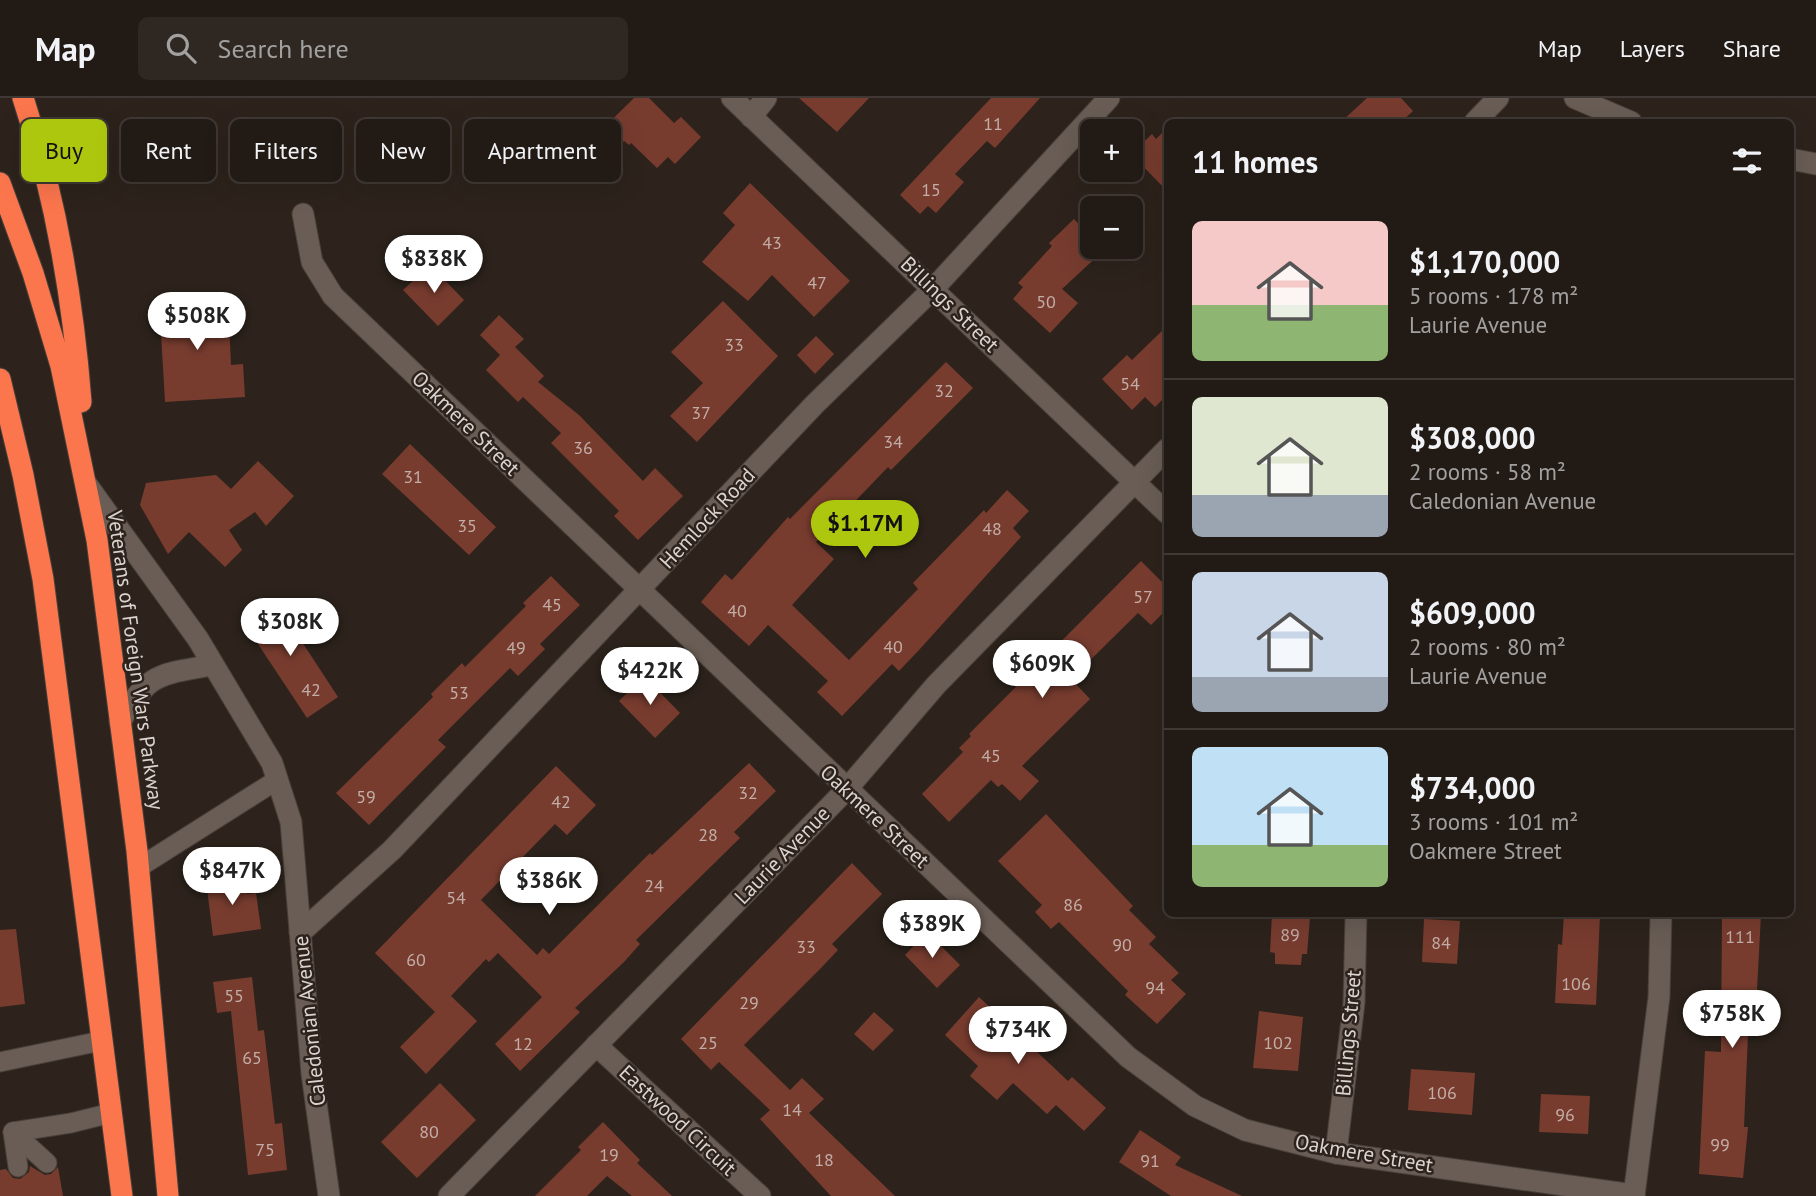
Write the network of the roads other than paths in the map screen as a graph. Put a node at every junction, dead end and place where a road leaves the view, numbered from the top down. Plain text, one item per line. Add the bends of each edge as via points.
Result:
1 (23, 98) edge
2 (732, 98) edge
3 (766, 98) edge
4 (1110, 98) edge
5 (1498, 98) edge
6 (1575, 98) edge
7 (751, 117) junction
8 (1478, 119) edge
9 (1624, 119) edge
10 (1794, 160) edge
11 (1816, 164) edge
12 (0, 183) edge
13 (303, 214) dead end
14 (934, 288) junction
15 (0, 379) edge
16 (1164, 452) edge
17 (1136, 482) junction
18 (87, 485) junction
19 (1164, 510) edge
20 (640, 589) junction
21 (212, 665) junction
22 (121, 722) junction
23 (277, 780) junction
24 (846, 790) junction
25 (138, 868) junction
26 (1356, 917) edge
27 (1661, 917) edge
28 (300, 933) junction
29 (102, 1041) junction
30 (596, 1045) junction
31 (0, 1062) edge
32 (111, 1113) junction
33 (13, 1132) junction
34 (1336, 1153) junction
35 (0, 1155) edge
36 (47, 1163) dead end
37 (18, 1167) dead end
38 (1634, 1195) edge
39 (122, 1196) edge
40 (168, 1196) edge
41 (329, 1196) edge
42 (449, 1196) edge
43 (760, 1196) edge

1 - 18 highway via 52,200 68,282
2 - 7 street, Billings Street
3 - 7 street
4 - 14 street, Hemlock Road
5 - 8 street
6 - 9 street
7 - 14 street, Billings Street
10 - 11 street
12 - 18 highway, Veterans of Foreign Wars Parkway via 43,303
13 - 20 street, Oakmere Street via 312,262 333,296
14 - 17 street, Billings Street
14 - 20 street, Hemlock Road via 815,404
15 - 29 highway via 43,579
16 - 17 street, Laurie Avenue
17 - 19 street, Billings Street
17 - 24 street, Laurie Avenue via 936,685
18 - 21 street, Caledonian Avenue
18 - 22 highway, Veterans of Foreign Wars Parkway
20 - 24 street, Oakmere Street
20 - 28 street, Hemlock Road via 392,850
21 - 22 street via 163,674 139,690
21 - 23 street, Caledonian Avenue via 272,763
22 - 25 highway, Veterans of Foreign Wars Parkway
23 - 25 lane
23 - 28 street, Caledonian Avenue via 291,822
24 - 30 street, Laurie Avenue
24 - 34 street, Oakmere Street via 1139,1065 1195,1106 1245,1129
25 - 40 highway, Veterans of Foreign Wars Parkway
26 - 34 street, Billings Street via 1354,1003
27 - 38 street via 1659,997
28 - 41 street, Caledonian Avenue via 312,1074
29 - 31 lane
29 - 32 highway
30 - 42 street, Laurie Avenue
30 - 43 street, Eastwood Circuit
32 - 33 lane
32 - 39 highway
33 - 35 lane
33 - 36 lane
33 - 37 lane
34 - 38 street, Oakmere Street

